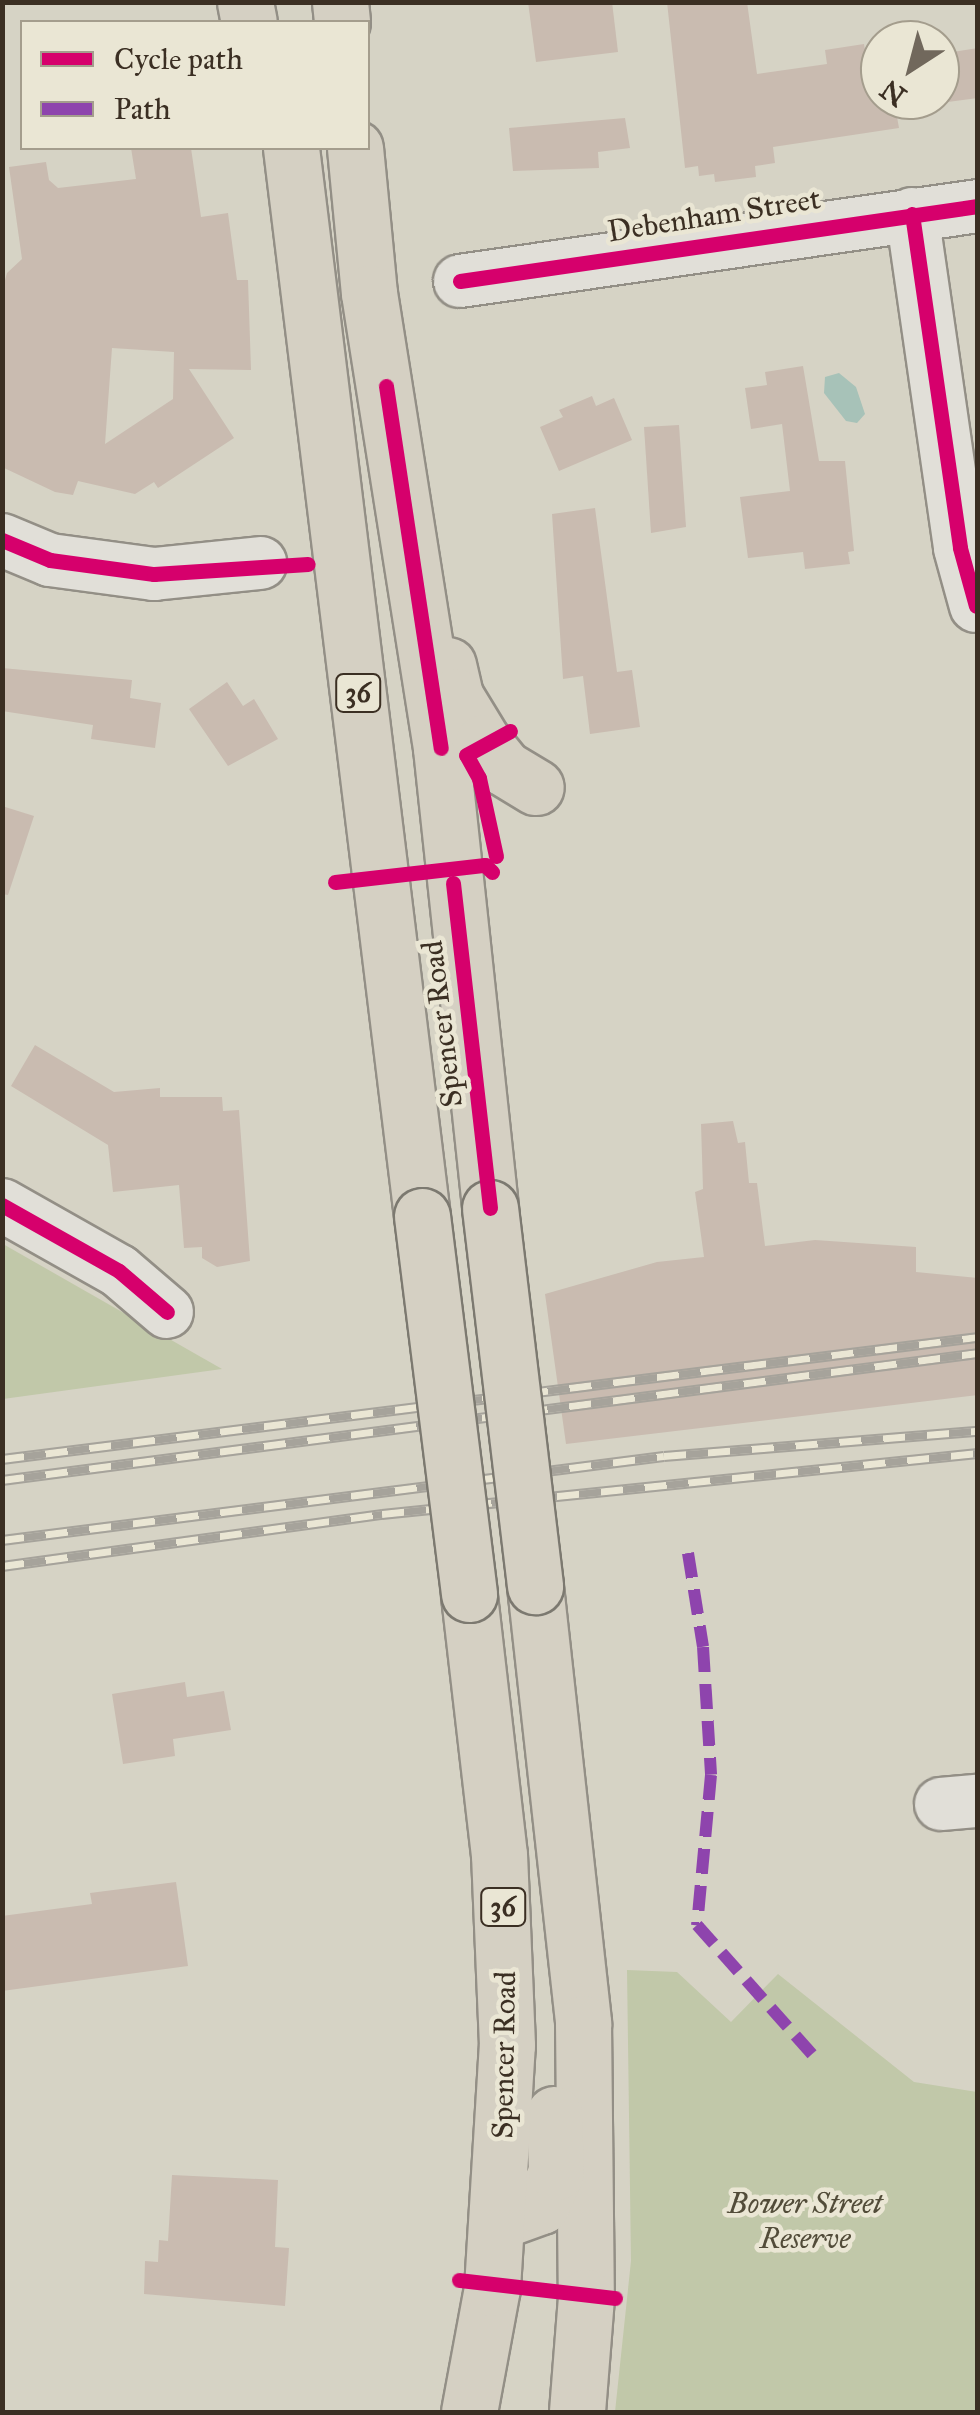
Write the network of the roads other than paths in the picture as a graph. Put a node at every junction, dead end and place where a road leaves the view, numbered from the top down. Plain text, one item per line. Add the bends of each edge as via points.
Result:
1 (354, 150) edge
2 (286, 162) edge
3 (978, 206) edge
4 (912, 214) junction
5 (460, 281) dead end
6 (386, 386) junction
7 (2, 540) edge
8 (260, 564) dead end
9 (976, 606) edge
10 (536, 787) dead end
11 (2, 1205) edge
12 (167, 1312) dead end
13 (567, 1852) junction
14 (498, 2222) junction
15 (468, 2412) edge
16 (577, 2412) edge

1 - 6 main road, Spencer Road / 36
2 - 14 main road, Spencer Road / 36, bridge via 469,1594 506,1946
3 - 4 street, Debenham Street
4 - 5 street, Debenham Street
4 - 9 street via 960,548
6 - 10 main road via 412,438 428,570 455,696 504,768
6 - 13 main road, Spencer Road / 36, bridge via 441,748
7 - 8 street via 50,560 154,574
11 - 12 street via 119,1271
13 - 14 main road via 548,1931 556,2172 541,2206
13 - 16 main road, Spencer Road / 36 via 583,2023 588,2184
14 - 15 main road, Spencer Road / 36

